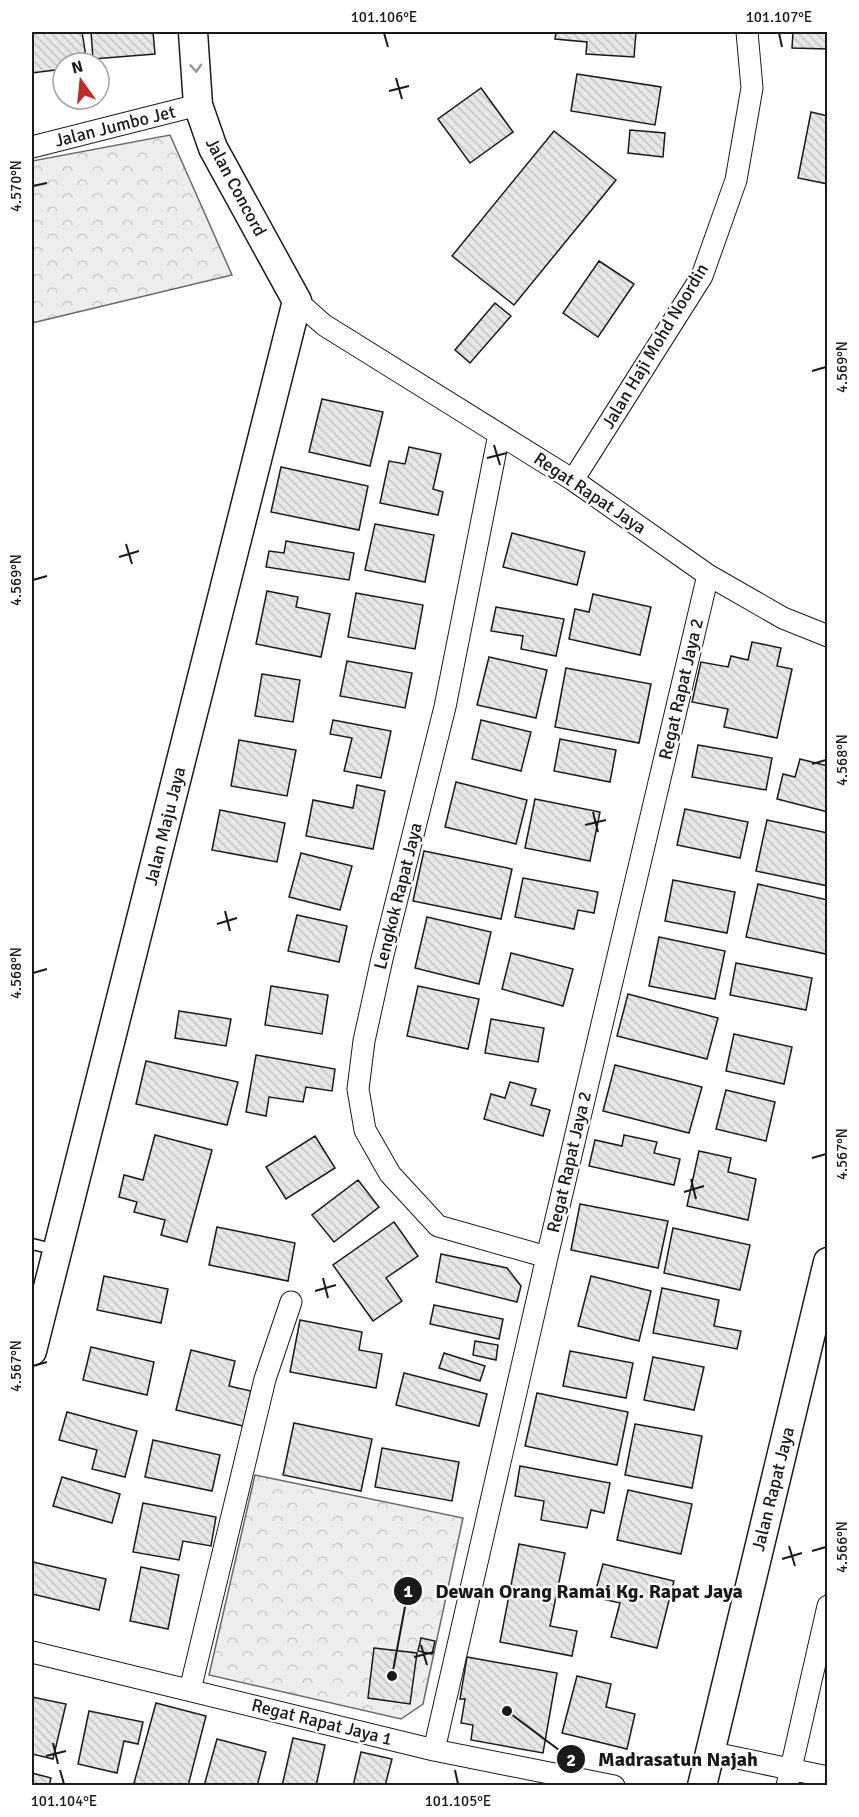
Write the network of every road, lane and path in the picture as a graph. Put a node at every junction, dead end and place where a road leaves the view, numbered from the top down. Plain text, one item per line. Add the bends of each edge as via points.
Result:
1 (194, 32) edge
2 (747, 32) edge
3 (198, 105) junction
4 (32, 147) edge
5 (297, 301) junction
6 (499, 434) junction
7 (573, 480) junction
8 (708, 575) junction
9 (828, 636) edge
10 (44, 1247) edge
11 (547, 1257) junction
12 (828, 1262) edge
13 (291, 1302) dead end
14 (32, 1351) edge
15 (828, 1606) edge
16 (32, 1652) edge
17 (190, 1690) junction
18 (434, 1750) junction
19 (709, 1752) junction
20 (788, 1777) edge
21 (828, 1777) edge
22 (614, 1785) edge
23 (702, 1785) edge

1 -> 3 street, Jalan Concord
2 - 7 street, Jalan Haji Mohd Noordin via 752,88 736,180 702,276
3 - 4 street, Jalan Jumbo Jet
3 - 5 street, Jalan Concord via 213,148
5 - 6 street, Regat Rapat Jaya via 324,325
5 - 10 street, Jalan Maju Jaya
6 - 7 street, Regat Rapat Jaya
6 - 11 street, Lengkok Rapat Jaya via 445,707 382,959 358,1089 365,1130 390,1174 438,1226
7 - 8 street, Regat Rapat Jaya
8 - 9 street, Regat Rapat Jaya via 783,618
8 - 11 street, Regat Rapat Jaya 2
10 - 14 street, Jalan Maju Jaya
11 - 18 street, Regat Rapat Jaya 2
12 - 19 street, Jalan Rapat Jaya
13 - 17 street via 265,1379
15 - 20 street
16 - 17 street, Regat Rapat Jaya 1
17 - 18 street, Regat Rapat Jaya 1
18 - 22 street, Regat Rapat Jaya 1
19 - 20 street
19 - 23 street, Jalan Rapat Jaya
20 - 21 street

